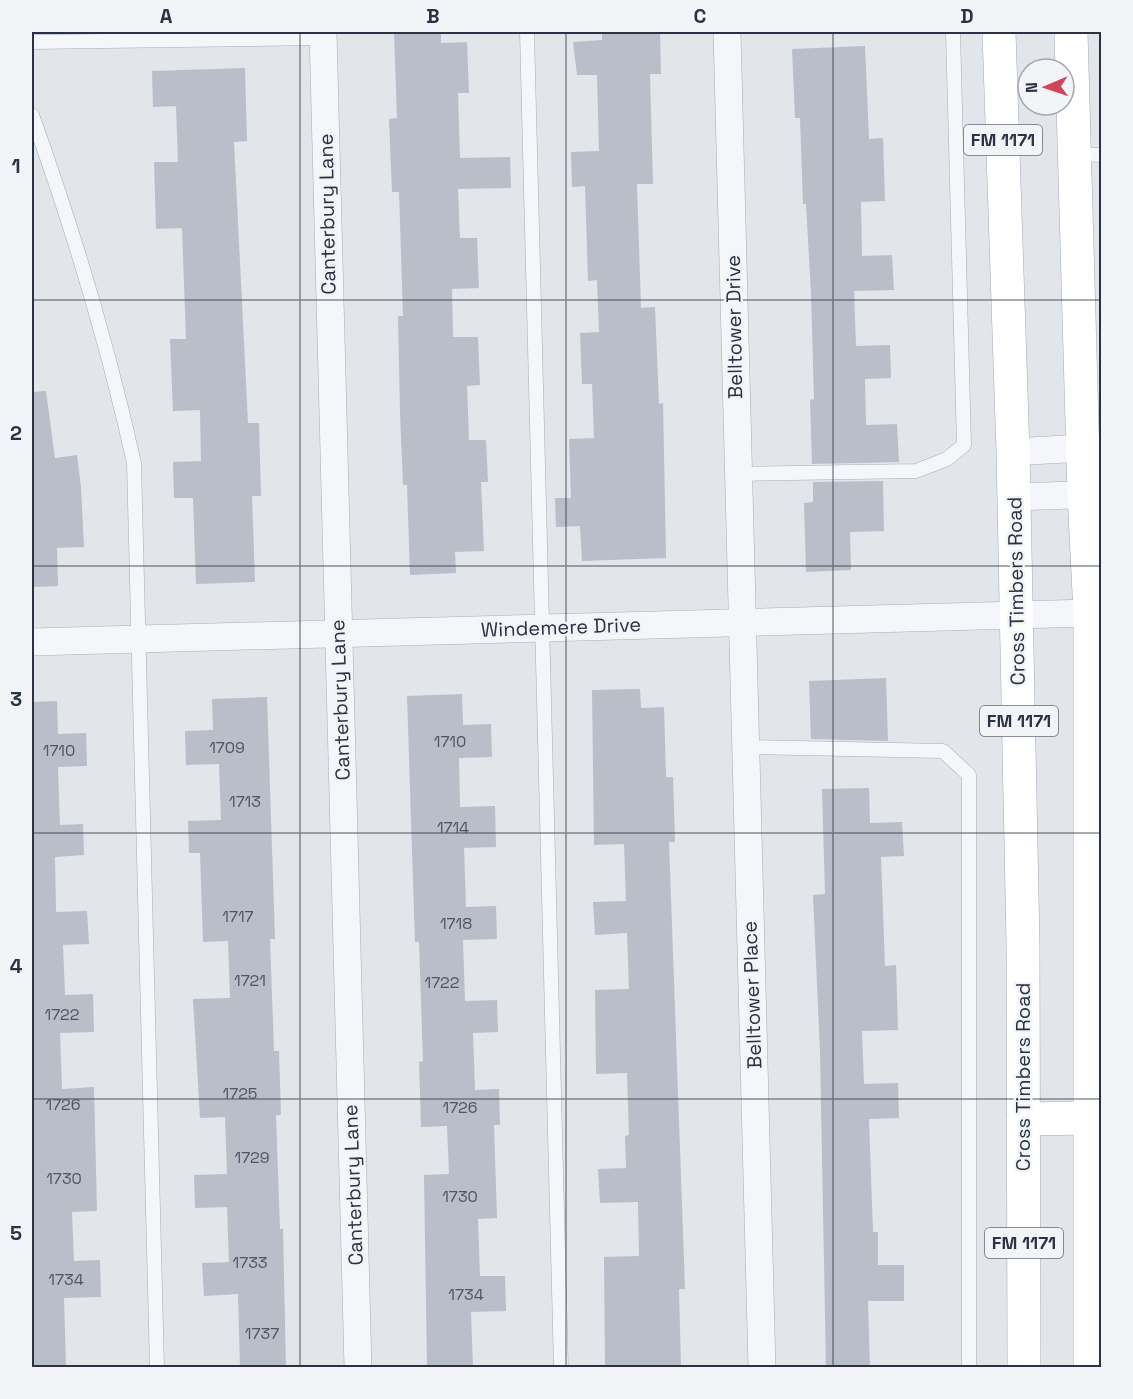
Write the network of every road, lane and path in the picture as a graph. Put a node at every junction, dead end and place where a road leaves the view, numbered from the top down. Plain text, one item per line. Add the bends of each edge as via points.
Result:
1 (527, 32) edge
2 (727, 32) edge
3 (954, 32) edge
4 (999, 32) edge
5 (1071, 32) edge
6 (323, 35) edge
7 (32, 42) edge
8 (32, 115) edge
9 (1089, 154) edge
10 (1092, 447) edge
11 (1013, 452) junction
12 (738, 474) junction
13 (1093, 494) edge
14 (1014, 497) junction
15 (1090, 612) junction
16 (1017, 615) junction
17 (742, 622) junction
18 (543, 628) junction
19 (338, 634) junction
20 (140, 639) junction
21 (32, 642) edge
22 (745, 747) junction
23 (1023, 1119) junction
24 (1096, 1119) edge
25 (157, 1368) edge
26 (358, 1368) edge
27 (561, 1368) edge
28 (762, 1368) edge
29 (969, 1368) edge
30 (1024, 1368) edge
31 (1090, 1368) edge

1 - 18 lane
2 - 12 street, Belltower Drive
3 - 12 lane via 964,445 947,459 916,471
4 - 11 main road, Cross Timbers Road / FM 1171
5 - 9 main road, FM 1171
6 - 7 lane
6 - 19 street, Canterbury Lane
8 - 20 lane via 113,368 134,463
9 - 10 main road, FM 1171
10 - 11 street
10 - 13 main road, FM 1171
11 - 14 main road, Cross Timbers Road / FM 1171
12 - 17 street, Belltower Drive
13 - 14 street
13 - 15 main road, FM 1171
14 - 16 main road, Cross Timbers Road / FM 1171
15 - 16 street, Windemere Drive
15 - 24 main road, FM 1171
16 - 17 street, Windemere Drive
16 - 23 main road, Cross Timbers Road / FM 1171
17 - 18 street, Windemere Drive
17 - 22 street, Belltower Place
18 - 19 street, Windemere Drive
18 - 27 lane
19 - 20 street, Windemere Drive
19 - 26 street, Canterbury Lane
20 - 21 street, Windemere Drive
20 - 25 lane
22 - 28 street, Belltower Place
22 - 29 lane via 943,751 969,775
23 - 24 main road
23 - 30 main road, Cross Timbers Road / FM 1171
24 - 31 main road, FM 1171

